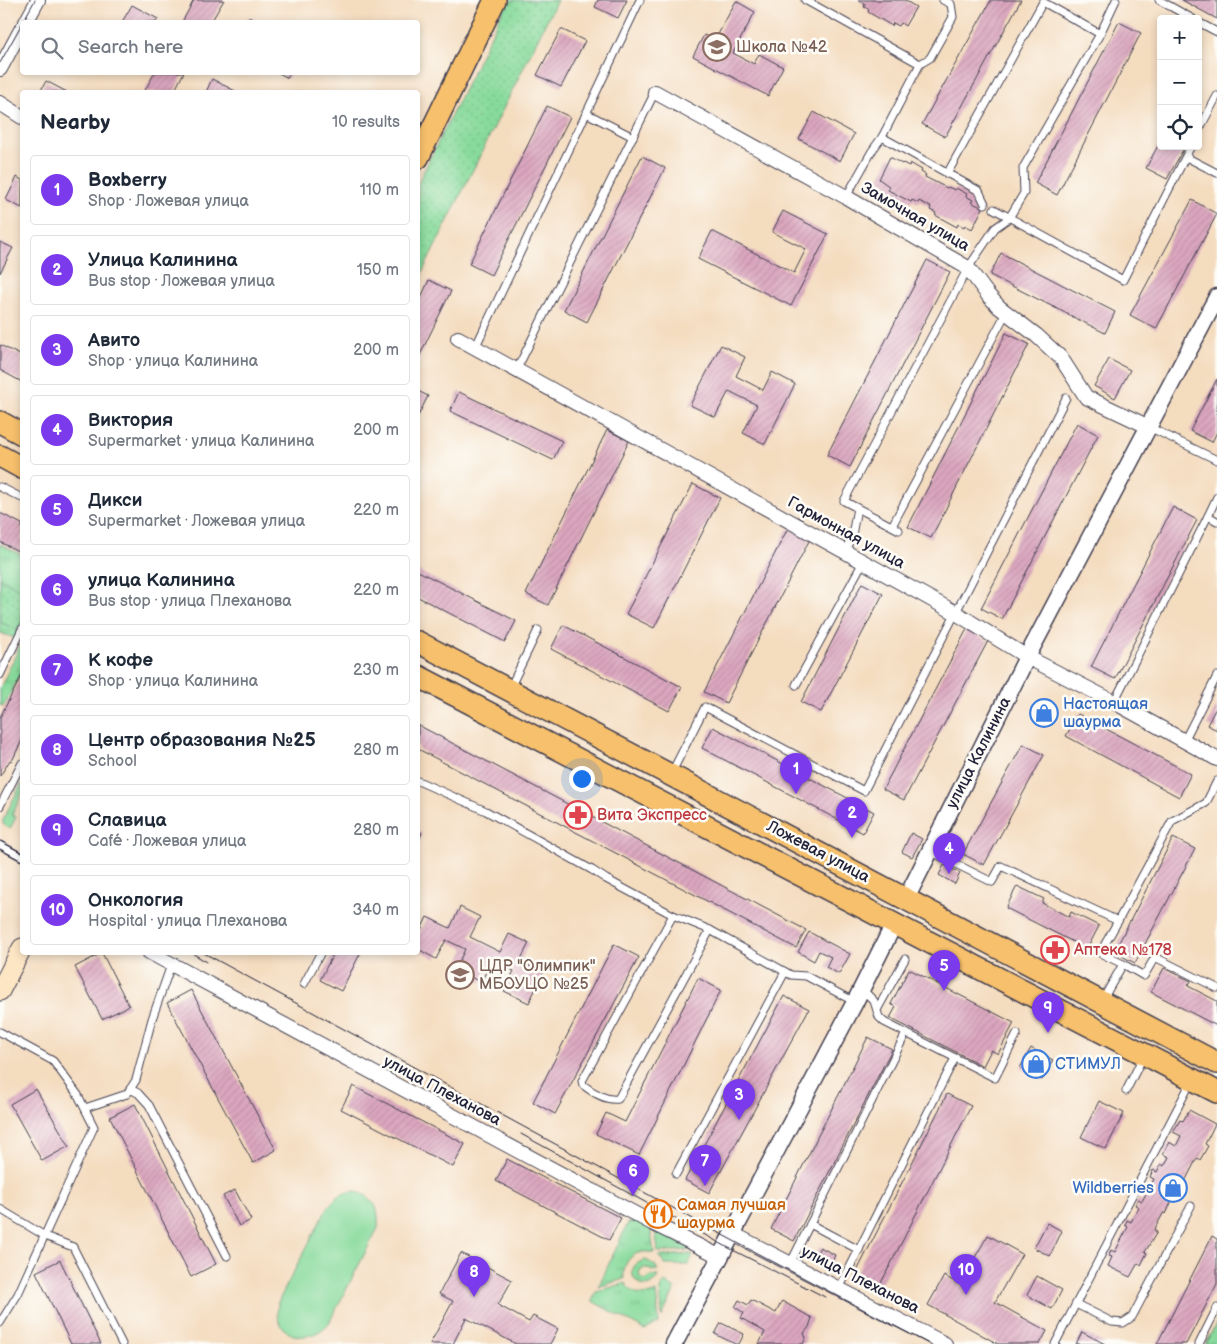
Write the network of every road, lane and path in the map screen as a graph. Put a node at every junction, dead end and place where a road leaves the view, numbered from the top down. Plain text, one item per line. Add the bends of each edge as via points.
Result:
1 (38, 0) edge
2 (495, 0) edge
3 (640, 0) edge
4 (805, 0) edge
5 (943, 0) edge
6 (1116, 0) edge
7 (1159, 0) edge
8 (1186, 15) edge
9 (27, 20) edge
10 (1202, 24) edge
11 (20, 32) edge
12 (1217, 32) edge
13 (1100, 34) junction
14 (920, 64) junction
15 (0, 68) edge
16 (655, 92) joint
17 (1217, 96) edge
18 (0, 103) edge
19 (586, 114) junction
20 (20, 116) edge
21 (1202, 124) edge
22 (633, 137) junction
23 (882, 138) junction
24 (1189, 150) edge
25 (420, 154) edge
26 (1186, 157) junction
27 (1217, 173) edge
28 (947, 174) junction
29 (846, 197) junction
30 (985, 204) dead end
31 (994, 209) dead end
32 (1009, 218) junction
33 (968, 268) junction
34 (1217, 297) edge
35 (1006, 312) junction
36 (458, 338) dead end
37 (475, 348) junction
38 (516, 371) junction
39 (1066, 398) dead end
40 (0, 422) edge
41 (1149, 428) junction
42 (20, 433) edge
43 (1217, 450) edge
44 (0, 456) edge
45 (1215, 459) edge
46 (20, 467) edge
47 (0, 487) edge
48 (20, 497) edge
49 (1217, 497) edge
50 (857, 508) junction
51 (1208, 516) junction
52 (1217, 521) edge
53 (892, 526) junction
54 (899, 530) dead end
55 (845, 552) junction
56 (863, 562) junction
57 (956, 612) junction
58 (538, 630) dead end
59 (20, 633) edge
60 (420, 643) edge
61 (1027, 657) junction
62 (0, 675) edge
63 (1217, 676) edge
64 (420, 677) edge
65 (796, 685) dead end
66 (509, 690) junction
67 (1114, 702) junction
68 (1184, 741) junction
69 (1217, 759) edge
70 (20, 767) edge
71 (670, 774) junction
72 (1217, 781) edge
73 (420, 783) edge
74 (0, 806) edge
75 (0, 845) edge
76 (930, 851) junction
77 (20, 857) edge
78 (906, 899) junction
79 (673, 915) junction
80 (1118, 921) junction
81 (894, 924) junction
82 (710, 930) junction
83 (20, 952) edge
84 (154, 955) edge
85 (319, 955) edge
86 (906, 959) dead end
87 (1123, 964) junction
88 (171, 965) junction
89 (785, 972) junction
90 (304, 984) dead end
91 (1217, 988) edge
92 (0, 991) edge
93 (858, 995) junction
94 (1101, 1002) junction
95 (876, 1010) junction
96 (0, 1032) edge
97 (906, 1033) junction
98 (1016, 1034) dead end
99 (1144, 1054) junction
100 (955, 1058) junction
101 (1217, 1063) edge
102 (1193, 1080) junction
103 (130, 1089) junction
104 (1126, 1091) dead end
105 (1217, 1092) edge
106 (85, 1108) junction
107 (676, 1174) dead end
108 (1191, 1206) dead end
109 (0, 1209) edge
110 (810, 1224) junction
111 (733, 1234) junction
112 (44, 1236) junction
113 (859, 1250) junction
114 (227, 1256) dead end
115 (721, 1257) junction
116 (790, 1264) junction
117 (839, 1289) junction
118 (1076, 1304) junction
119 (1217, 1308) edge
120 (0, 1323) edge
121 (122, 1344) edge
122 (674, 1344) edge
123 (944, 1344) edge
124 (1055, 1344) edge
125 (1199, 1344) edge

1 - 9 street
2 - 25 main road
3 - 19 lane
4 - 14 lane
5 - 14 lane via 951,4 953,16 930,58
6 - 13 lane
7 - 8 lane
10 - 12 lane
11 - 15 street
13 - 28 lane via 1043,2
13 - 32 lane via 1023,168 1024,193
14 - 23 lane
16 - 22 lane
16 - 29 street, Замочная улица
17 - 21 lane
18 - 20 street
19 - 22 lane
19 - 37 lane
22 - 38 lane
23 - 28 lane
23 - 29 lane
24 - 26 lane
26 - 27 lane
26 - 32 lane via 1123,280
28 - 30 lane via 979,191
29 - 33 street, Замочная улица
31 - 32 lane
32 - 33 lane via 995,228
33 - 35 street, Замочная улица via 988,295
33 - 50 lane via 844,501
34 - 41 street, улица Калинина
35 - 41 street, Замочная улица via 1061,358 1086,397
35 - 53 lane
36 - 37 street, Гармонная улица
37 - 38 street, Гармонная улица
38 - 55 street, Гармонная улица
39 - 57 lane
40 - 42 main road
41 - 45 lane
41 - 61 street, улица Калинина
43 - 45 lane
44 - 46 main road
47 - 48 lane
49 - 51 lane
50 - 53 lane
50 - 55 lane
51 - 52 lane
51 - 67 lane
53 - 54 lane
55 - 56 street, Гармонная улица
56 - 57 street, Гармонная улица
56 - 65 lane
57 - 61 street, Гармонная улица
57 - 71 lane via 864,791 706,707
58 - 66 lane
59 - 62 lane
60 - 66 main road, Ложевая улица
61 - 67 street, Гармонная улица
61 - 76 street, улица Калинина
63 - 68 lane
64 - 81 main road, Ложевая улица
66 - 71 main road, Ложевая улица
67 - 68 street, Гармонная улица
68 - 69 street, Гармонная улица
70 - 74 lane
71 - 78 main road, Ложевая улица
72 - 80 lane via 1206,803 1172,821
73 - 79 lane via 486,811
75 - 77 lane
76 - 78 street, улица Калинина
76 - 80 lane via 992,882 1001,866
78 - 81 main road, улица Калинина
78 - 94 main road, Ложевая улица
79 - 82 lane
79 - 82 lane via 582,1081 583,1085 608,1099 618,1099
80 - 87 lane via 1100,953
81 - 93 street, улица Калинина
81 - 99 main road, Ложевая улица
82 - 89 lane
83 - 92 main road
84 - 88 street, улица Плеханова
85 - 90 lane
86 - 95 lane
87 - 91 lane via 1144,976 1155,957
87 - 94 lane
88 - 103 lane via 136,1080
88 - 115 street, улица Плеханова
89 - 93 lane
89 - 107 lane
93 - 95 lane via 874,1001
93 - 111 street, улица Калинина
94 - 101 main road, Ложевая улица
95 - 97 lane via 884,1022
96 - 106 lane via 54,1061
97 - 100 lane
97 - 110 lane
98 - 100 lane via 995,1078
99 - 102 main road, Ложевая улица
99 - 104 lane
100 - 113 lane
102 - 105 main road, Ложевая улица
102 - 118 lane
103 - 106 lane via 127,1094
103 - 114 lane via 149,1105
106 - 112 lane via 94,1127
108 - 118 lane via 1132,1317 1123,1323 1112,1322
109 - 112 lane
110 - 113 lane
110 - 116 lane
111 - 115 street, улица Калинина
111 - 116 street, улица Плеханова
112 - 120 lane via 18,1294
112 - 121 lane via 73,1247
113 - 117 lane
115 - 122 street, улица Калинина
116 - 117 street, улица Плеханова
117 - 123 street, улица Плеханова
118 - 124 lane
119 - 125 lane

